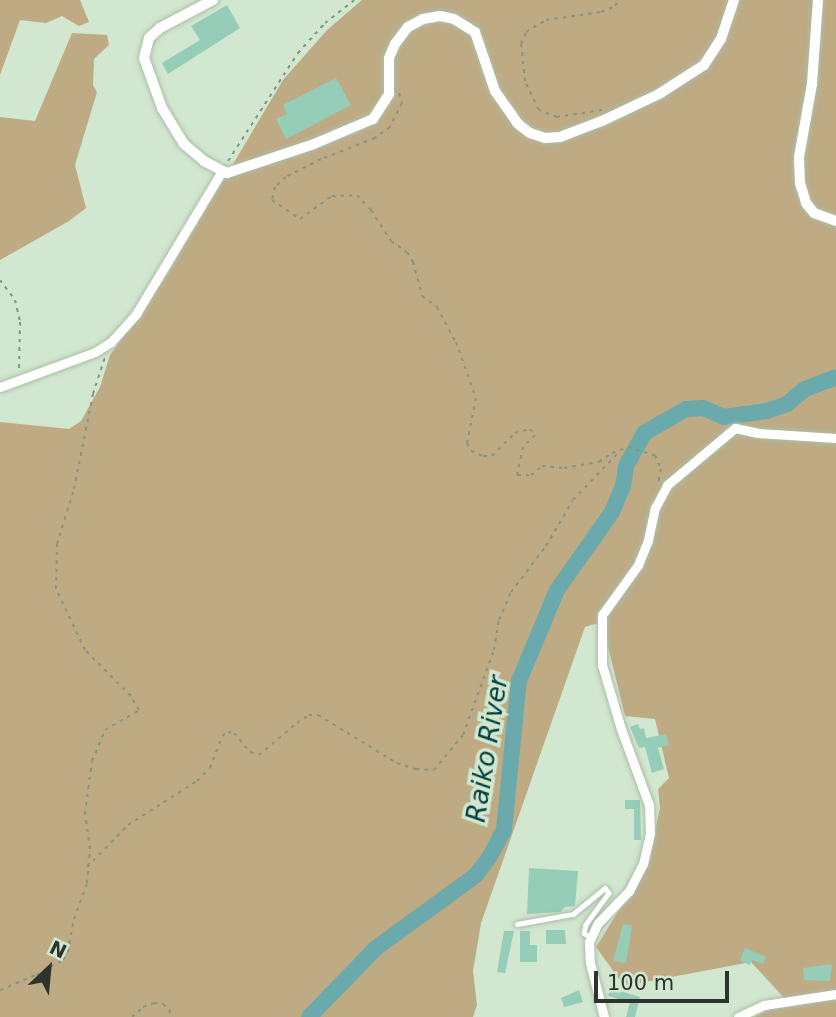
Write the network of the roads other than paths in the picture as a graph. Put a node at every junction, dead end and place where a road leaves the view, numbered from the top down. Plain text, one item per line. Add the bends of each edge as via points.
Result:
1 (213, 0) edge
2 (734, 0) edge
3 (818, 0) edge
4 (222, 171) junction
5 (836, 221) edge
6 (0, 387) edge
7 (836, 438) edge
8 (517, 924) dead end
9 (590, 938) junction
10 (836, 994) edge
11 (604, 1017) edge
12 (738, 1017) edge

1 - 4 street via 160,28 149,38 144,58 162,108 184,144
2 - 4 street via 721,39 704,65 611,117 560,137 545,138 517,123 495,92 475,32 440,16 408,27 395,44 389,94 373,119 282,156
3 - 5 street via 812,84 799,157 800,183 814,213
4 - 6 street via 136,314 111,342
7 - 9 street via 735,428 675,475 661,494 638,565 602,615 602,665 649,805 650,843 629,891
8 - 9 lane via 573,914 605,888 609,893 586,925 584,933
9 - 11 street via 588,952
10 - 12 street via 764,1005

